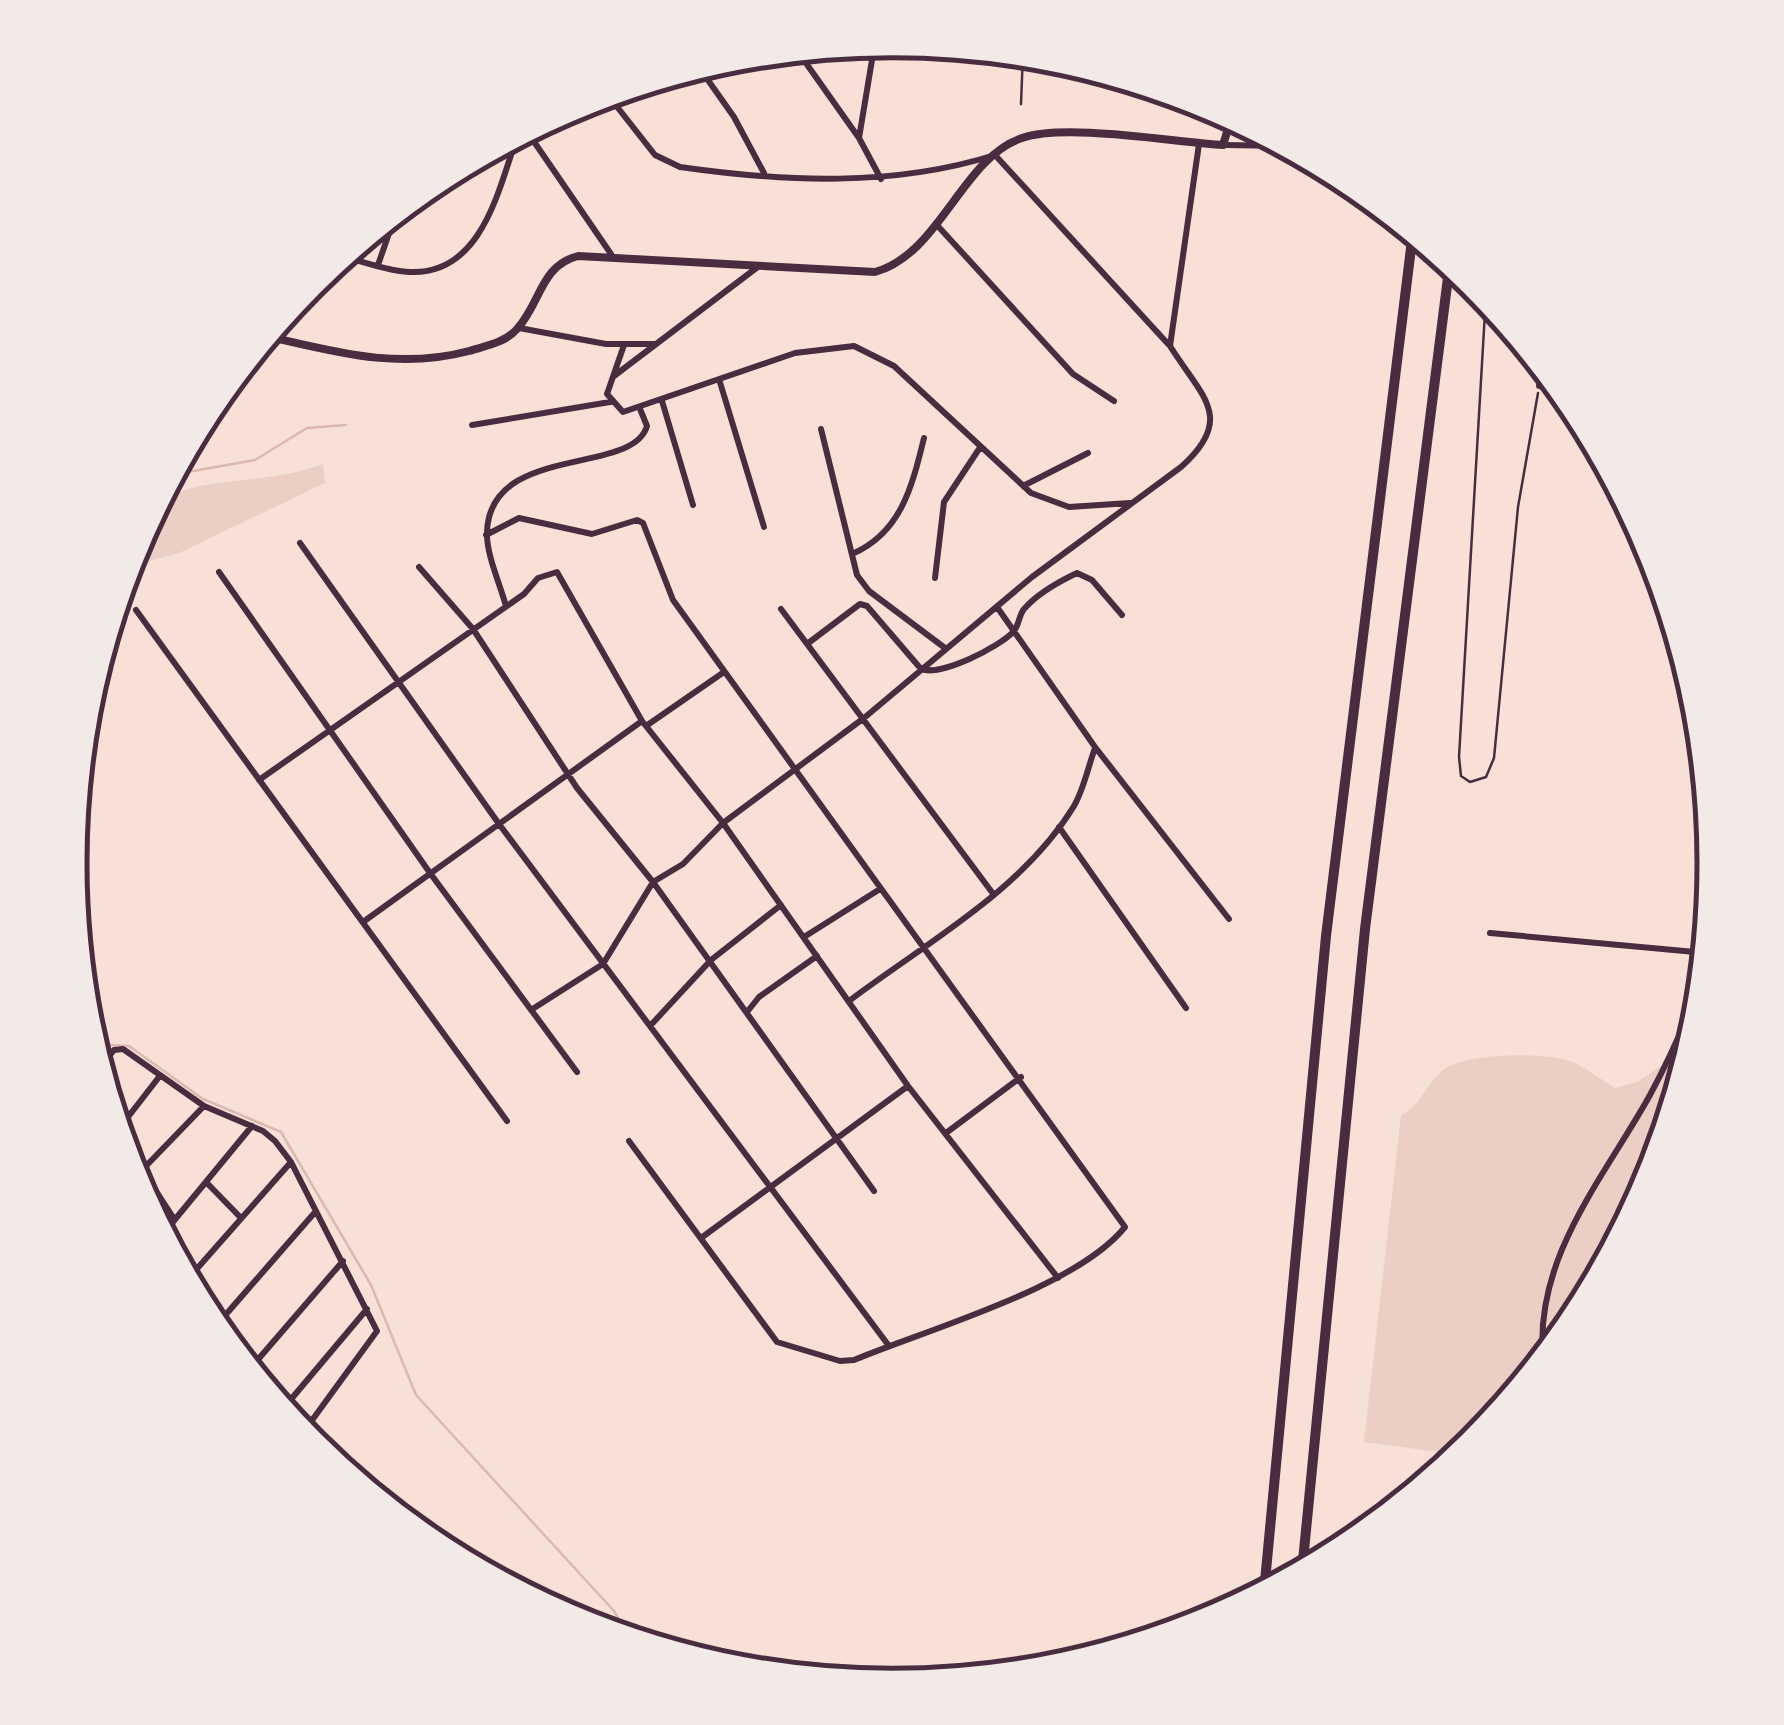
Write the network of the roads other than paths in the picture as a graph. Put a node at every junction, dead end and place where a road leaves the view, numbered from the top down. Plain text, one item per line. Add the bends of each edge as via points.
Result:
1 (872, 58) edge
2 (805, 62) edge
3 (1022, 68) edge
4 (707, 80) edge
5 (1021, 104) dead end
6 (616, 107) edge
7 (1227, 131) edge
8 (859, 138) junction
9 (534, 142) edge
10 (1200, 144) junction
11 (1223, 145) junction
12 (1257, 146) edge
13 (510, 154) edge
14 (995, 155) junction
15 (764, 173) junction
16 (881, 179) junction
17 (936, 224) junction
18 (388, 236) edge
19 (1412, 248) edge
20 (610, 254) junction
21 (358, 260) edge
22 (378, 265) junction
23 (760, 265) junction
24 (1448, 280) edge
25 (519, 328) junction
26 (281, 339) edge
27 (658, 344) junction
28 (624, 345) junction
29 (1170, 346) junction
30 (613, 377) junction
31 (720, 379) junction
32 (662, 401) junction
33 (1114, 401) dead end
34 (610, 402) junction
35 (640, 409) junction
36 (472, 424) dead end
37 (822, 429) dead end
38 (924, 438) dead end
39 (979, 448) junction
40 (1088, 453) dead end
41 (1022, 486) junction
42 (1131, 502) junction
43 (693, 505) dead end
44 (764, 527) dead end
45 (486, 535) junction
46 (300, 543) dead end
47 (852, 554) junction
48 (419, 567) dead end
49 (219, 572) dead end
50 (935, 578) dead end
51 (506, 606) junction
52 (997, 607) junction
53 (782, 609) dead end
54 (136, 610) dead end
55 (1122, 615) dead end
56 (473, 630) junction
57 (1014, 631) junction
58 (807, 644) junction
59 (945, 648) junction
60 (920, 669) junction
61 (724, 672) junction
62 (397, 682) junction
63 (864, 718) junction
64 (644, 724) junction
65 (328, 730) junction
66 (1095, 747) junction
67 (792, 771) junction
68 (570, 772) junction
69 (259, 780) junction
70 (723, 823) junction
71 (499, 824) junction
72 (1059, 826) junction
73 (430, 874) junction
74 (653, 882) junction
75 (880, 888) junction
76 (994, 894) junction
77 (781, 905) junction
78 (1229, 919) dead end
79 (363, 922) junction
80 (1490, 932) dead end
81 (804, 938) junction
82 (922, 946) junction
83 (1692, 952) edge
84 (817, 956) junction
85 (710, 960) junction
86 (603, 964) junction
87 (848, 1000) junction
88 (1186, 1008) dead end
89 (531, 1010) junction
90 (747, 1012) junction
91 (650, 1026) junction
92 (1677, 1041) edge
93 (110, 1054) edge
94 (578, 1072) dead end
95 (1021, 1077) junction
96 (159, 1078) junction
97 (908, 1086) junction
98 (204, 1106) junction
99 (129, 1117) edge
100 (507, 1121) dead end
101 (252, 1126) junction
102 (945, 1133) junction
103 (837, 1138) junction
104 (629, 1141) dead end
105 (291, 1162) junction
106 (146, 1166) edge
107 (206, 1182) junction
108 (770, 1187) junction
109 (874, 1190) dead end
110 (160, 1198) edge
111 (316, 1211) junction
112 (242, 1218) junction
113 (174, 1219) junction
114 (172, 1222) edge
115 (701, 1238) junction
116 (344, 1260) junction
117 (197, 1269) edge
118 (1058, 1278) junction
119 (366, 1309) junction
120 (226, 1314) edge
121 (1541, 1338) edge
122 (889, 1346) junction
123 (258, 1359) edge
124 (292, 1398) edge
125 (312, 1420) edge
126 (1304, 1554) edge
127 (1266, 1575) edge

1 - 8 street
2 - 8 street
3 - 5 lane
4 - 15 street
6 - 15 street via 664,160 694,169
7 - 11 street
8 - 16 street
9 - 20 street
10 - 11 street
10 - 14 street via 1036,135
10 - 29 street
11 - 12 street
13 - 22 street via 469,249 439,267 413,272
14 - 16 street
14 - 17 street
14 - 29 street
15 - 16 street
17 - 23 street via 902,260 875,272
17 - 33 street via 1073,374
18 - 22 street
19 - 127 highway via 1326,936
20 - 23 street
20 - 25 street via 558,264
21 - 22 street
23 - 27 street
24 - 126 highway via 1364,929
25 - 26 street via 490,345 410,362
25 - 28 street
27 - 28 street
27 - 30 street
28 - 30 street
29 - 42 street via 1207,405 1212,426 1196,453
30 - 34 street
31 - 32 street
31 - 39 street via 794,353 854,346 894,366
31 - 44 street
32 - 35 street
32 - 43 street
34 - 35 street via 623,412
34 - 36 street
35 - 45 street via 647,426 640,437 526,476 502,491
37 - 47 street
38 - 47 street via 896,521 880,540
39 - 41 street
39 - 50 street via 944,502
40 - 41 street
41 - 42 street via 1069,507
42 - 52 street
45 - 51 street
45 - 61 street via 519,518 579,534 643,522 673,600
46 - 62 street
47 - 59 street via 869,590
48 - 56 street
49 - 65 street
51 - 56 street
51 - 64 street via 538,578 557,572
52 - 57 street
52 - 59 street
53 - 58 street
54 - 69 street
55 - 57 street via 1092,580 1077,574 1056,582 1022,611
56 - 62 street
56 - 68 street
57 - 60 street via 952,668 931,674
57 - 66 street
58 - 60 street via 860,604
58 - 63 street
59 - 60 street
60 - 63 street
61 - 64 street
61 - 67 street
62 - 65 street
62 - 71 street
63 - 67 street
63 - 76 street
64 - 68 street
64 - 70 street
65 - 69 street
65 - 73 street
66 - 72 street via 1076,802
66 - 78 street
67 - 70 street
67 - 75 street
68 - 71 street
68 - 74 street
69 - 79 street
70 - 74 street via 683,864
70 - 77 street
71 - 73 street
71 - 86 street
72 - 76 street
72 - 88 street
73 - 79 street
73 - 89 street
74 - 85 street
74 - 86 street
75 - 81 street
75 - 82 street
76 - 82 street
77 - 81 street
77 - 85 street
79 - 100 street
80 - 83 street
81 - 84 street
82 - 87 street
82 - 95 street
84 - 87 street
84 - 90 street
85 - 90 street
85 - 91 street
86 - 89 street
86 - 91 street
87 - 97 street
89 - 94 street
90 - 103 street
91 - 108 street
92 - 121 street via 1570,1227
93 - 96 street via 123,1050
95 - 102 street
95 - 118 street via 1125,1227
96 - 98 street
96 - 99 street
97 - 102 street
97 - 103 street
98 - 101 street
98 - 106 street
101 - 105 street
101 - 107 street
102 - 118 street
103 - 108 street
103 - 109 street
104 - 115 street
105 - 111 street
105 - 112 street
107 - 112 street
107 - 113 street
108 - 115 street
108 - 122 street
110 - 113 street
111 - 116 street
111 - 120 street
112 - 117 street
113 - 114 street
115 - 122 street via 778,1342 840,1361
116 - 119 street
116 - 123 street
118 - 122 street
119 - 124 street
119 - 125 street via 376,1336

